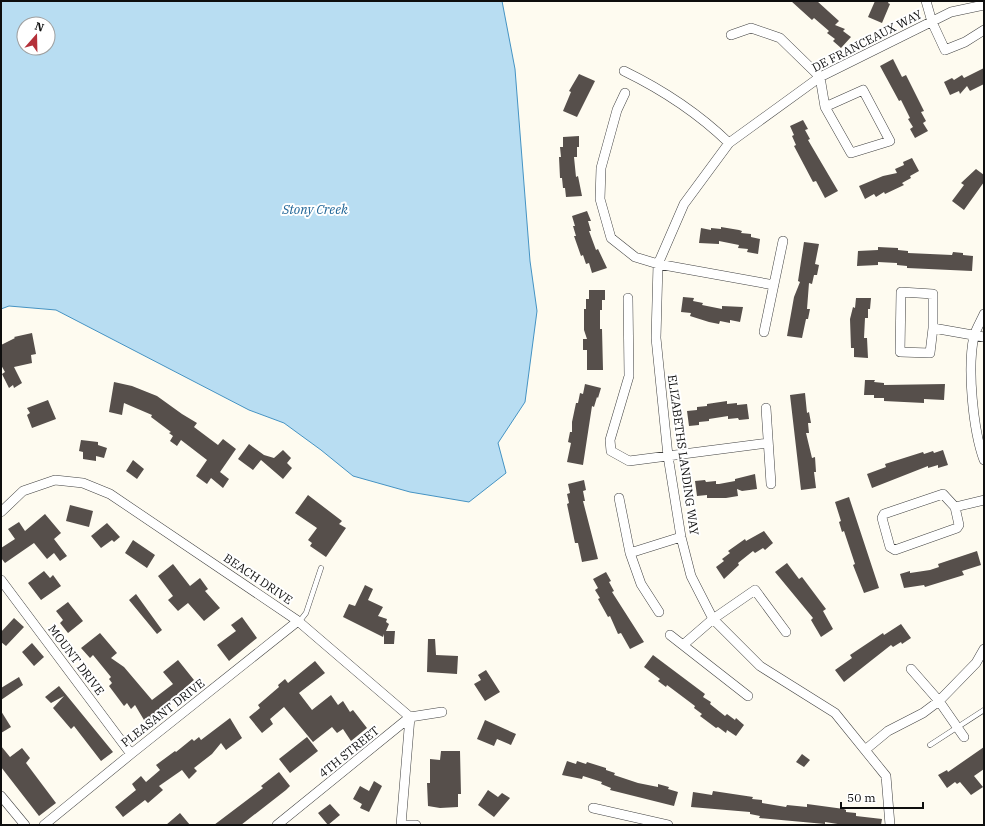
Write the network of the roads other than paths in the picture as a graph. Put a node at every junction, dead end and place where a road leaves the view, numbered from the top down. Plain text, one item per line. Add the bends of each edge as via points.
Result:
1 (926, 1) edge
2 (984, 5) edge
3 (932, 22) junction
4 (984, 30) edge
5 (731, 35) dead end
6 (624, 70) dead end
7 (820, 77) junction
8 (625, 93) dead end
9 (825, 107) junction
10 (729, 143) junction
11 (783, 241) dead end
12 (658, 264) junction
13 (774, 285) junction
14 (628, 298) dead end
15 (984, 314) edge
16 (933, 328) junction
17 (764, 332) dead end
18 (974, 336) junction
19 (984, 337) edge
20 (766, 408) dead end
21 (768, 443) junction
22 (668, 456) junction
23 (984, 460) edge
24 (771, 484) dead end
25 (619, 498) dead end
26 (984, 500) edge
27 (955, 507) junction
28 (1, 512) edge
29 (680, 537) junction
30 (630, 553) junction
31 (321, 568) dead end
32 (1, 580) edge
33 (659, 612) dead end
34 (713, 619) junction
35 (299, 621) junction
36 (786, 632) dead end
37 (670, 635) dead end
38 (683, 645) junction
39 (984, 649) edge
40 (911, 669) dead end
41 (748, 696) dead end
42 (939, 701) junction
43 (984, 710) edge
44 (442, 712) dead end
45 (410, 717) junction
46 (957, 727) junction
47 (964, 737) dead end
48 (930, 745) dead end
49 (865, 750) junction
50 (131, 754) junction
51 (1, 796) edge
52 (593, 808) dead end
53 (24, 825) edge
54 (44, 825) edge
55 (277, 825) edge
56 (401, 825) edge
57 (416, 825) edge
58 (668, 825) edge
59 (890, 825) edge

1 - 3 street
2 - 3 street, DE FRANCEAUX WAY via 951,12
3 - 4 street via 945,50 965,42
3 - 7 street, DE FRANCEAUX WAY
5 - 7 street via 751,28 780,38
6 - 10 street via 654,85 706,120
7 - 9 street
7 - 10 street, DE FRANCEAUX WAY
8 - 12 street via 617,110 601,168 600,199 610,238 635,257
9 - 9 street via 851,153 890,141 863,90
10 - 12 street, ELIZABETHS LANDING WAY via 684,204
11 - 13 street
12 - 13 street
12 - 22 street, ELIZABETHS LANDING WAY via 656,338
13 - 17 street
14 - 22 street via 629,376 610,440 611,451 629,461
15 - 18 street
16 - 16 street via 930,354 900,352 901,292 933,294
16 - 18 street
18 - 19 street
18 - 23 street via 971,377 978,446
20 - 21 street
21 - 22 street
21 - 24 street
22 - 29 street, ELIZABETHS LANDING WAY
25 - 30 street
26 - 27 street
27 - 27 street via 960,525 957,528 896,550 890,547 882,518 884,514 943,494
28 - 35 street, BEACH DRIVE via 23,491 55,480 83,483 110,494
29 - 30 street
29 - 34 street, ELIZABETHS LANDING WAY via 691,576
30 - 33 street via 641,584
31 - 35 lane via 306,613
32 - 50 street, MOUNT DRIVE
34 - 36 street via 755,590
34 - 38 street
34 - 49 street, ELIZABETHS LANDING WAY via 760,666 835,713
35 - 45 street, BEACH DRIVE
35 - 50 street, PLEASANT DRIVE
37 - 38 street
38 - 41 street
39 - 42 street via 976,663
40 - 42 street
42 - 46 street
42 - 49 street via 923,713 888,731
43 - 46 lane
44 - 45 street
45 - 55 street, 4TH STREET
45 - 56 street
46 - 47 street
46 - 48 lane
49 - 59 street, ELIZABETHS LANDING WAY via 886,776
50 - 54 street, PLEASANT DRIVE
51 - 53 street
52 - 58 street
56 - 57 street

